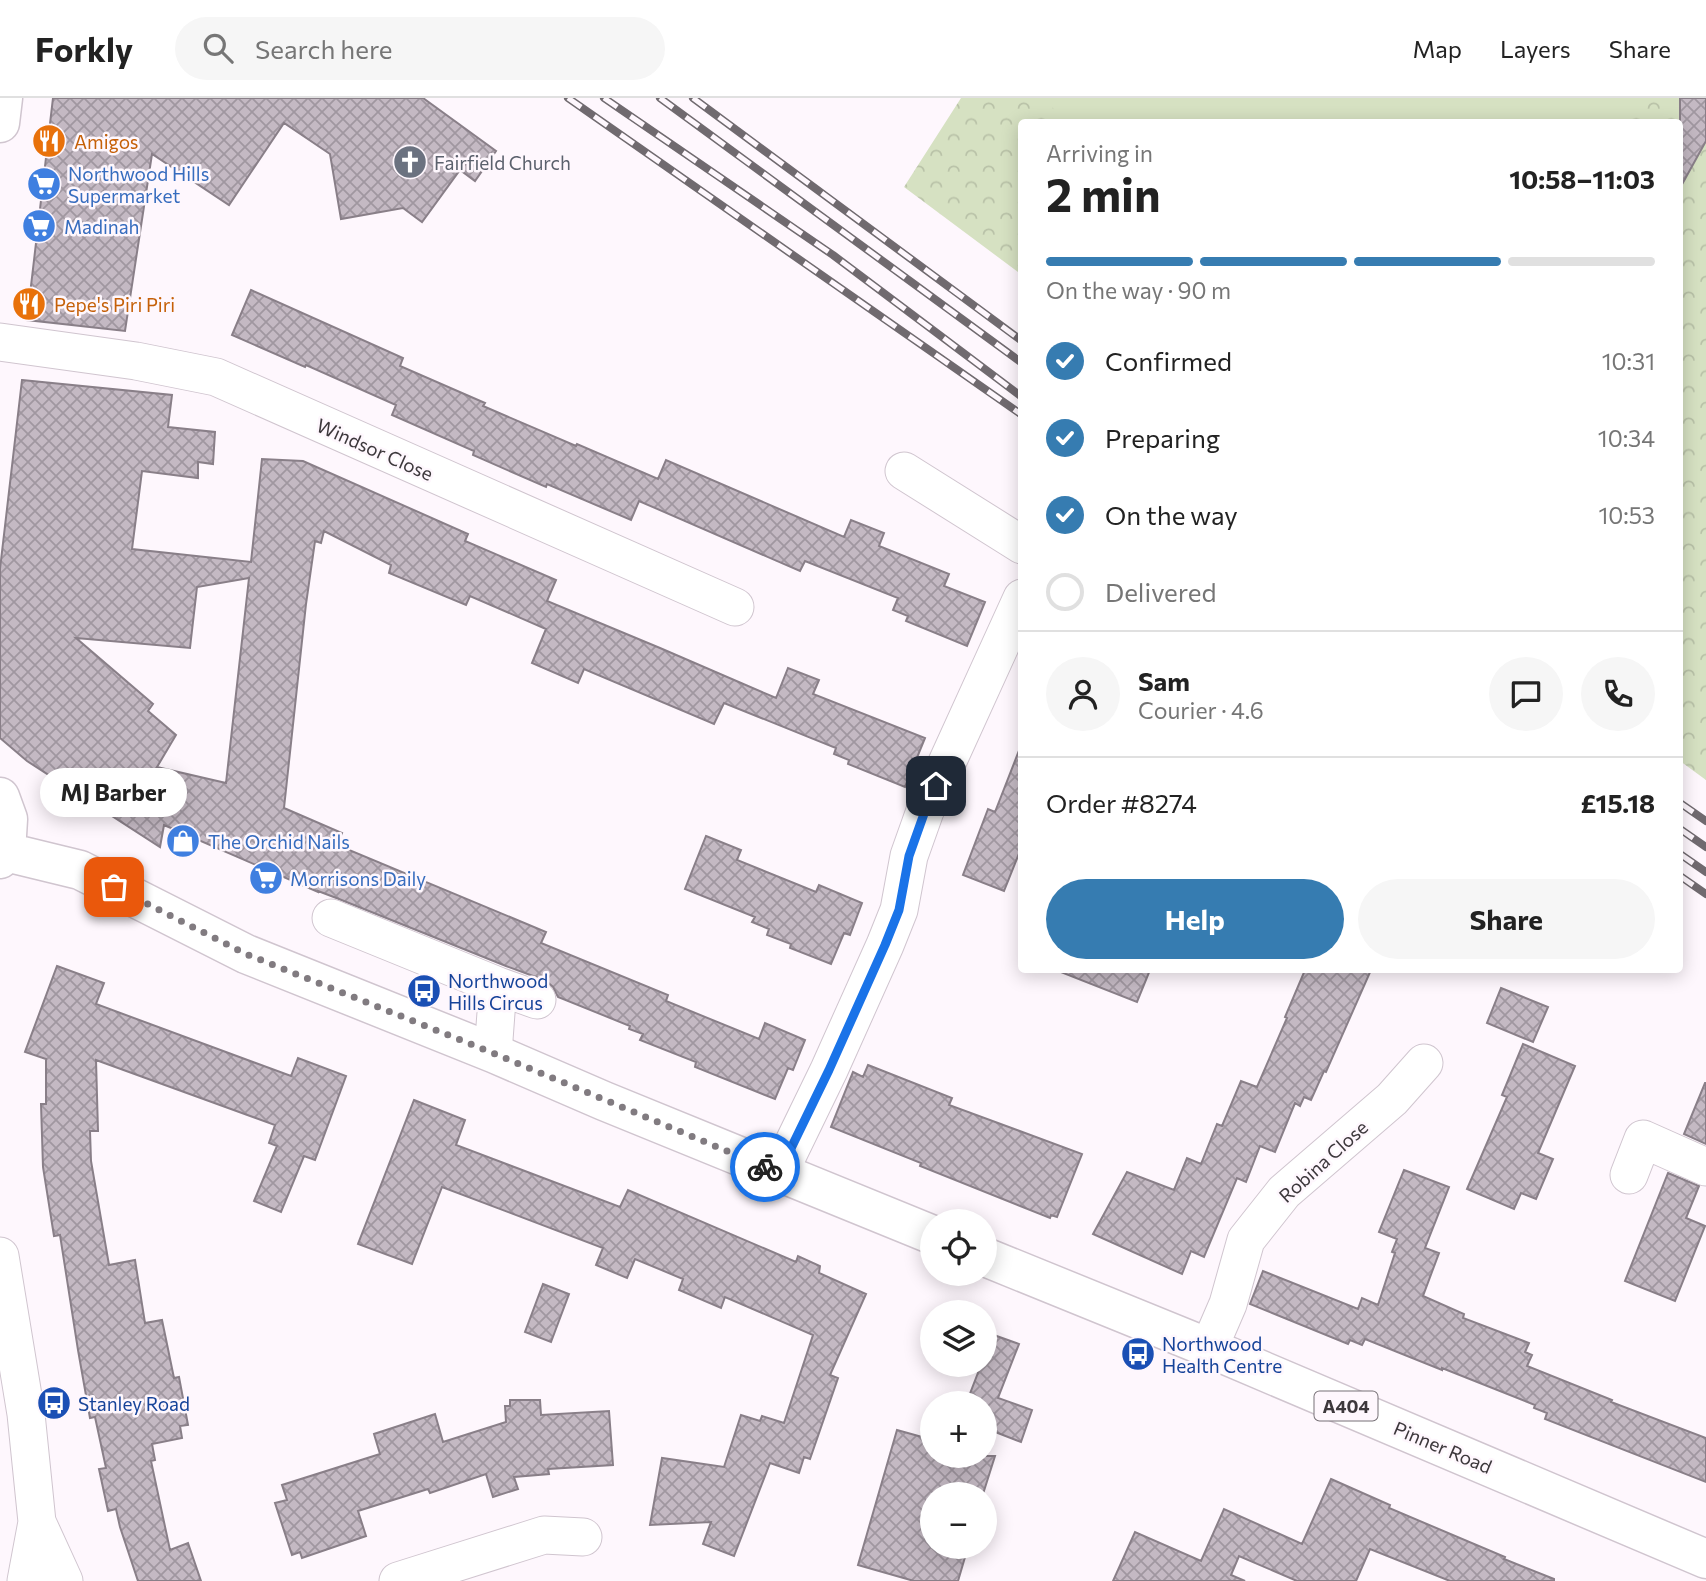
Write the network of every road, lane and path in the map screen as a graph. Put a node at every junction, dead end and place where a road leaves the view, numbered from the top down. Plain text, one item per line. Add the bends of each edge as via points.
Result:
1 (3, 98) edge
2 (0, 123) edge
3 (0, 342) edge
4 (904, 471) dead end
5 (1018, 542) edge
6 (735, 607) dead end
7 (1018, 607) edge
8 (0, 797) edge
9 (3, 855) edge
10 (331, 918) dead end
11 (498, 986) junction
12 (537, 1000) dead end
13 (493, 1053) junction
14 (1424, 1063) dead end
15 (1706, 1167) edge
16 (779, 1173) junction
17 (1629, 1175) dead end
18 (920, 1230) edge
19 (0, 1256) edge
20 (997, 1262) edge
21 (1209, 1348) junction
22 (13, 1420) edge
23 (37, 1522) junction
24 (583, 1537) dead end
25 (1706, 1559) edge
26 (26, 1581) edge
27 (64, 1581) edge
28 (398, 1581) edge

1 - 2 main road
3 - 6 street, Windsor Close via 216,377
4 - 5 street
7 - 16 street via 925,811 885,945
8 - 9 main road via 8,819
9 - 13 main road via 80,870 246,954
10 - 11 street
11 - 12 street
11 - 13 street
13 - 16 main road
14 - 21 street, Robina Close via 1392,1099 1284,1192 1246,1240 1228,1304
15 - 17 street via 1643,1139
16 - 18 main road
19 - 22 street
20 - 21 main road, Pinner Road / A404
21 - 25 main road, Pinner Road / A404
22 - 23 street
23 - 26 street
23 - 27 street
24 - 28 street via 544,1535

